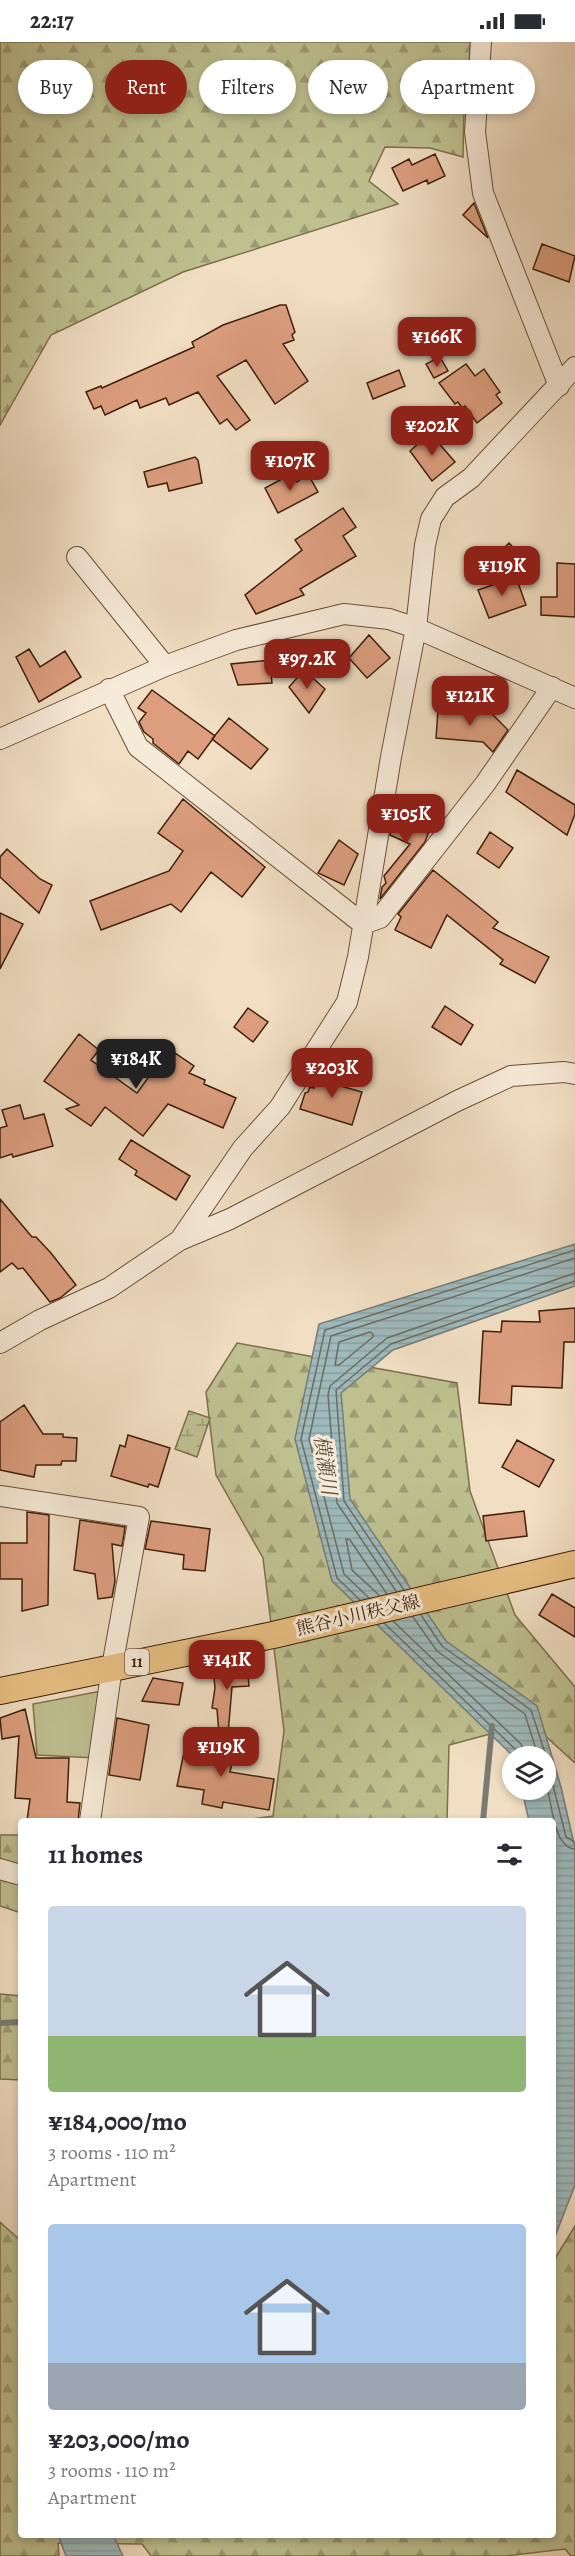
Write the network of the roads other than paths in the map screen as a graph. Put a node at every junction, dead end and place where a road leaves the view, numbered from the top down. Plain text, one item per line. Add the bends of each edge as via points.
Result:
1 (481, 42) edge
2 (575, 367) edge
3 (560, 386) junction
4 (77, 557) dead end
5 (416, 628) junction
6 (165, 666) junction
7 (552, 687) junction
8 (110, 689) junction
9 (575, 698) edge
10 (0, 740) edge
11 (363, 924) junction
12 (575, 1074) edge
13 (180, 1240) junction
14 (0, 1343) edge
15 (0, 1496) edge
16 (575, 1564) edge
17 (112, 1667) junction
18 (0, 1691) edge
19 (90, 1818) edge
20 (0, 1869) edge
21 (18, 1874) edge

1 - 3 street via 476,132 483,193
2 - 3 street
3 - 5 street via 471,478 445,497 431,519 424,545
4 - 6 street
5 - 6 street via 344,614 236,640
5 - 7 street
5 - 11 street
6 - 8 street
7 - 9 street
7 - 11 street via 485,784 380,918
8 - 10 street
8 - 11 street via 138,747
11 - 13 street via 347,1002 337,1020 280,1107 243,1148
12 - 13 street via 511,1076 230,1219
13 - 14 street via 109,1288
15 - 17 street via 139,1517
16 - 17 main road, 熊谷小川秩父線 / 11 via 273,1635
17 - 18 main road, 熊谷小川秩父線 / 11
17 - 19 street
20 - 21 street

